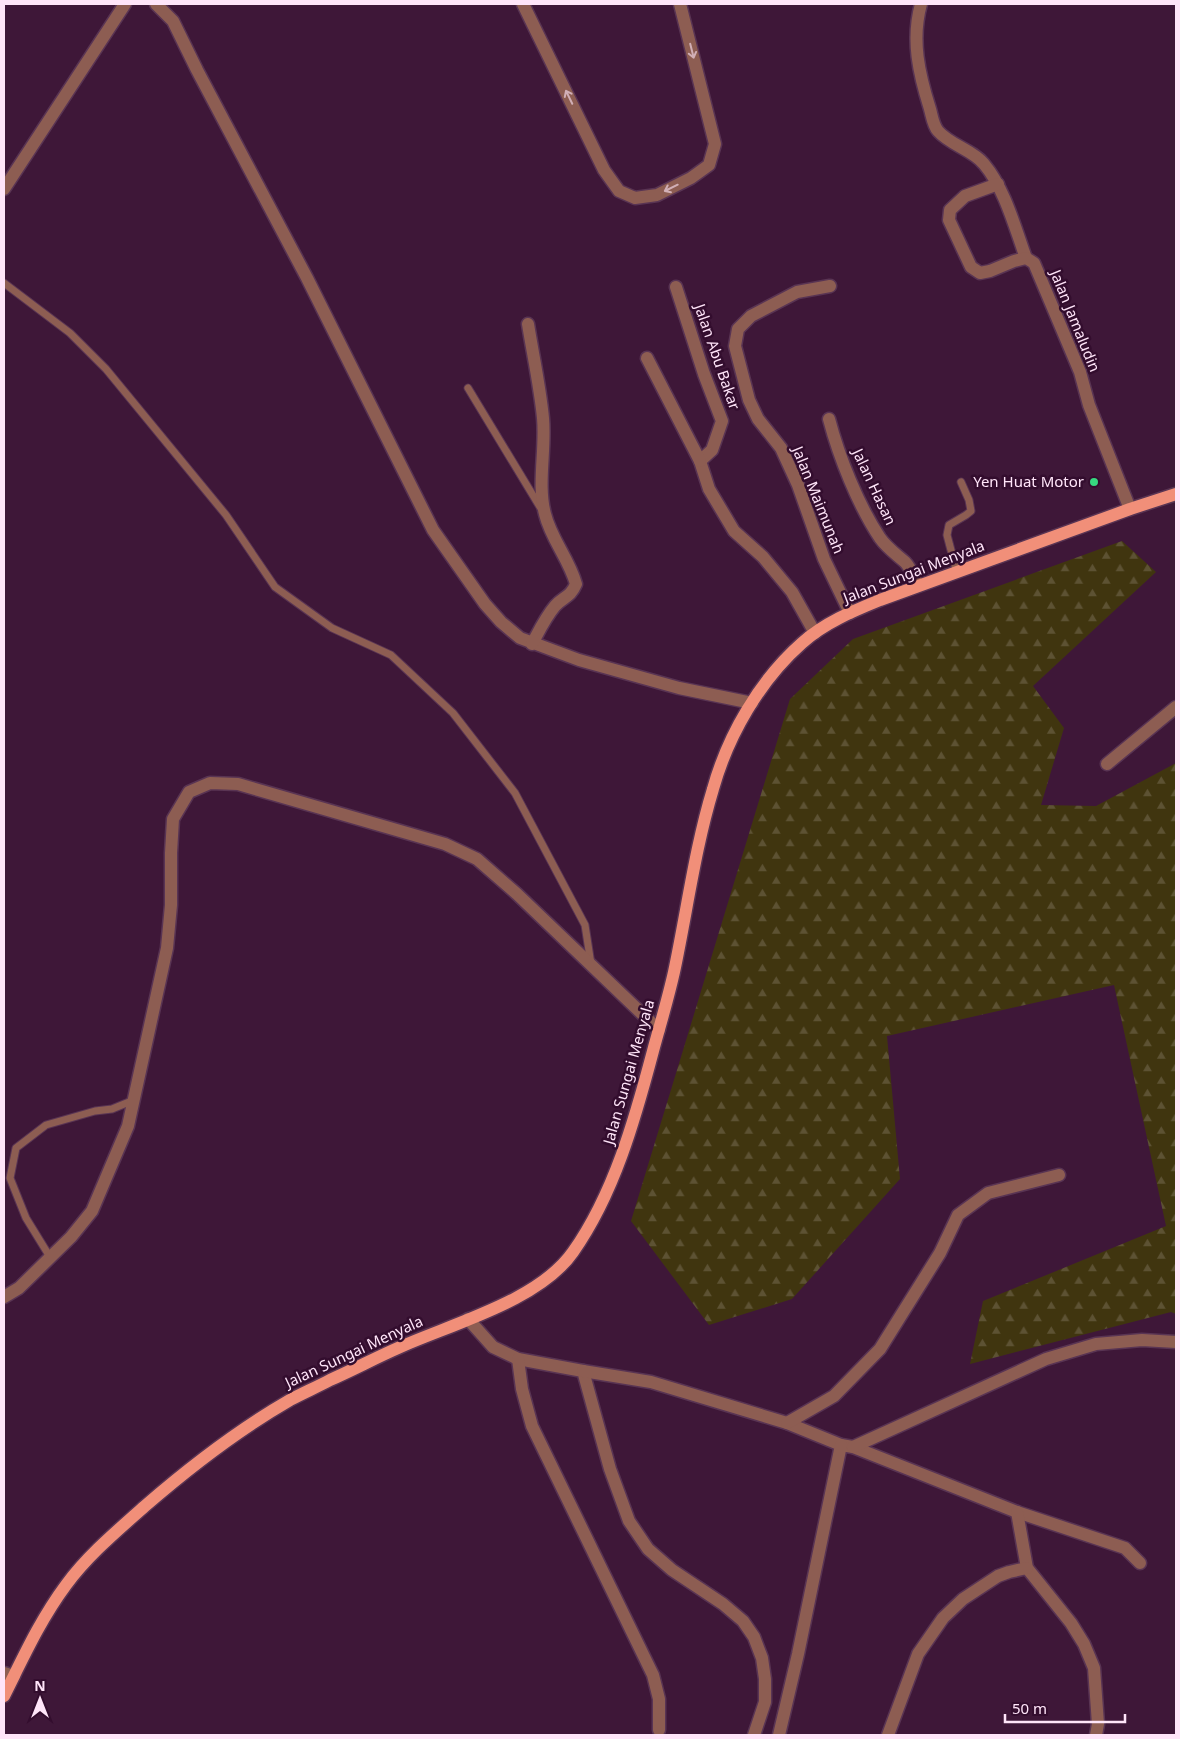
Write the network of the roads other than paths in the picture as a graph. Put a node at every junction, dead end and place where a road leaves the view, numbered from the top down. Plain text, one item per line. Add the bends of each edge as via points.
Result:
1 (125, 4) edge
2 (156, 4) edge
3 (523, 4) edge
4 (680, 4) edge
5 (921, 4) edge
6 (998, 184) junction
7 (4, 189) edge
8 (1026, 258) junction
9 (4, 283) edge
10 (830, 286) dead end
11 (676, 287) dead end
12 (528, 324) dead end
13 (647, 358) dead end
14 (468, 388) dead end
15 (829, 419) dead end
16 (700, 461) junction
17 (961, 482) dead end
18 (1176, 494) edge
19 (1130, 509) junction
20 (544, 513) junction
21 (957, 573) junction
22 (918, 585) junction
23 (850, 613) junction
24 (815, 633) junction
25 (532, 644) junction
26 (752, 703) junction
27 (1176, 707) edge
28 (1107, 764) dead end
29 (591, 964) junction
30 (659, 1030) junction
31 (134, 1100) junction
32 (1059, 1175) dead end
33 (50, 1257) junction
34 (4, 1297) edge
35 (468, 1318) junction
36 (1176, 1342) edge
37 (518, 1358) junction
38 (583, 1371) junction
39 (787, 1423) junction
40 (847, 1446) junction
41 (1017, 1512) junction
42 (1140, 1563) dead end
43 (1027, 1568) junction
44 (9, 1675) edge
45 (4, 1696) edge
46 (659, 1730) dead end
47 (754, 1735) edge
48 (779, 1735) edge
49 (888, 1735) edge
50 (1096, 1735) edge

1 - 7 street
2 - 25 street via 173,21 433,530 501,622
4 -> 3 street via 716,144 709,165 691,178 657,195 635,198 619,191 604,170
5 - 6 street, Jalan Jamaludin via 916,40 919,75 936,129 983,162
6 - 8 street, Jalan Jamaludin
6 - 8 street via 965,196 950,210 949,220 970,267 980,272
8 - 19 street, Jalan Jamaludin via 1034,263 1080,372 1089,405
9 - 29 lane via 70,333 106,369 226,516 275,587 332,628 392,655 453,713 515,793 585,925
10 - 23 street, Jalan Maimunah via 797,292 751,316 738,329 735,346 749,400 758,419 781,448 824,559
11 - 16 street, Jalan Abu Bakar via 722,421 712,450
12 - 20 street via 543,418
13 - 16 street
14 - 20 lane
15 - 22 street, Jalan Hasan via 836,443 872,524 881,540 905,563
16 - 24 street via 708,489 734,531 763,556 792,592
17 - 21 lane via 970,500 970,511 949,525 946,535
18 - 19 main road, Jalan Sungai Menyala
19 - 21 main road, Jalan Sungai Menyala
20 - 25 street via 576,584 572,594 556,605 544,621
21 - 22 main road, Jalan Sungai Menyala
22 - 23 main road, Jalan Sungai Menyala
23 - 24 main road, Jalan Sungai Menyala
24 - 26 main road, Jalan Sungai Menyala via 786,659
25 - 26 street via 679,688
26 - 30 main road, Jalan Sungai Menyala via 734,733 713,787
27 - 28 street
29 - 30 street
29 - 31 street via 477,859 445,844 238,784 210,783 189,792 174,818 167,948
30 - 35 main road, Jalan Sungai Menyala via 624,1150 592,1221 571,1256 544,1282
31 - 33 street via 128,1126 92,1211
31 - 33 lane via 112,1109 46,1125 16,1148 10,1178 26,1218
32 - 39 street via 988,1193 958,1215 940,1253 880,1349 834,1396
33 - 34 street via 19,1288
35 - 37 street via 493,1347
35 - 44 main road, Jalan Sungai Menyala via 291,1399 189,1469 97,1548 73,1576
36 - 40 street via 1142,1340 1096,1344 1046,1359
37 - 38 street
37 - 46 street via 522,1390 532,1426 653,1675 659,1700
38 - 39 street via 651,1382
38 - 47 street via 610,1469 629,1521 648,1549 672,1570 723,1604 743,1621 754,1637 762,1658 765,1702
39 - 40 street
40 - 41 street
40 - 48 street
41 - 42 street via 1125,1548
41 - 43 street
43 - 49 street via 998,1576 963,1599 943,1618 918,1654
43 - 50 street via 1071,1624 1091,1660 1096,1693
44 - 45 main road, Jalan Sungai Menyala

